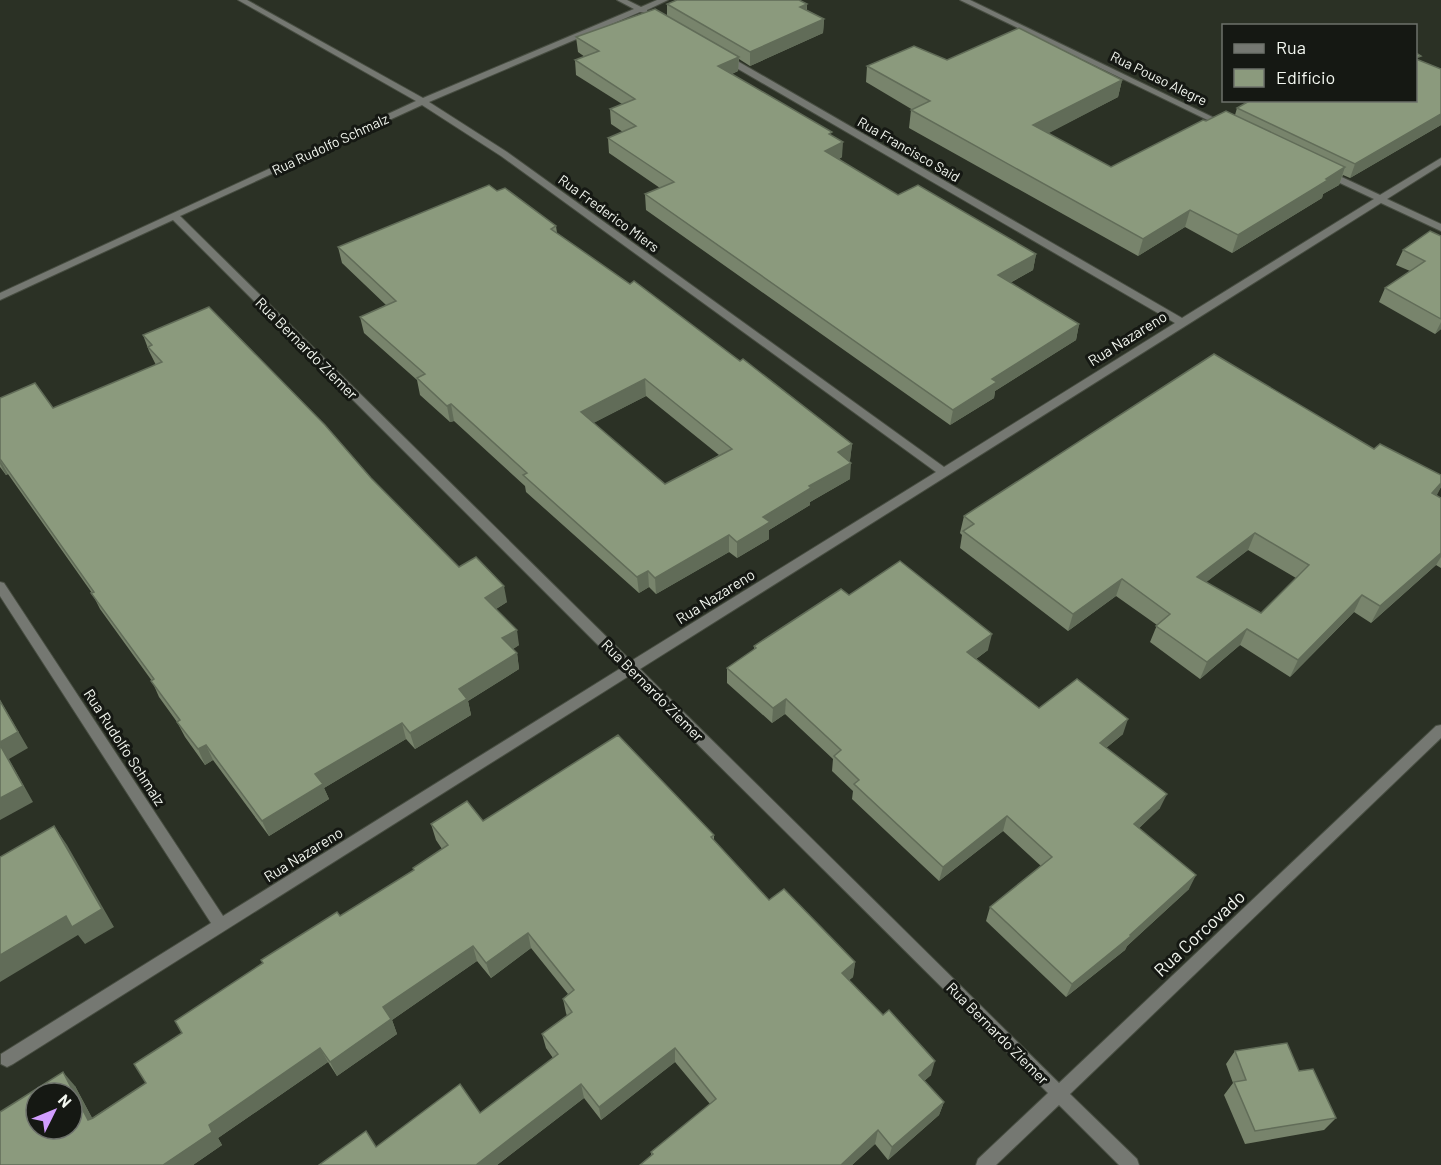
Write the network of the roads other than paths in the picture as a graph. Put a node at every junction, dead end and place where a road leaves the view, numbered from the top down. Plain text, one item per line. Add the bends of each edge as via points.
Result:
1 (242, 0) edge
2 (621, 0) edge
3 (664, 0) edge
4 (964, 0) edge
5 (641, 9) junction
6 (651, 15) edge
7 (712, 51) edge
8 (422, 101) junction
9 (1231, 127) edge
10 (1441, 161) edge
11 (1316, 168) edge
12 (1381, 199) junction
13 (174, 216) junction
14 (1441, 228) edge
15 (0, 297) edge
16 (1183, 323) junction
17 (944, 472) junction
18 (0, 586) edge
19 (631, 669) junction
20 (1441, 730) edge
21 (221, 925) junction
22 (7, 1059) dead end
23 (1058, 1093) junction
24 (984, 1165) edge
25 (1131, 1165) edge

1 - 8 street, Rua Frederico Miers
2 - 5 street
3 - 5 street, Rua Rudolfo Schmalz
4 - 9 street, Rua Pouso Alegre
5 - 6 street
5 - 8 street, Rua Rudolfo Schmalz
7 - 16 street, Rua Francisco Said
8 - 13 street, Rua Rudolfo Schmalz
8 - 17 street, Rua Frederico Miers via 504,154
10 - 12 street, Rua Nazareno
11 - 12 street
12 - 14 street
12 - 16 street, Rua Nazareno
13 - 15 street, Rua Rudolfo Schmalz
13 - 19 street, Rua Bernardo Ziemer
16 - 17 street, Rua Nazareno
17 - 19 street, Rua Nazareno
18 - 21 street, Rua Rudolfo Schmalz
19 - 21 street, Rua Nazareno
19 - 23 street, Rua Bernardo Ziemer
20 - 23 street, Rua Corcovado
21 - 22 street, Rua Nazareno
23 - 24 street, Rua Corcovado
23 - 25 street, Rua Bernardo Ziemer

